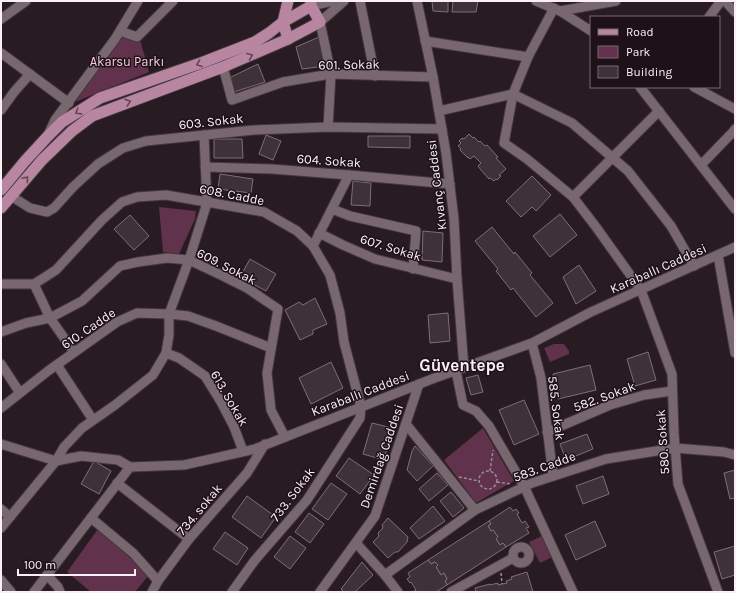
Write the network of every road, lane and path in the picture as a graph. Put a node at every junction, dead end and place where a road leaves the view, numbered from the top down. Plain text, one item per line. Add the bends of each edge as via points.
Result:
1 (26, 1) edge
2 (138, 1) edge
3 (173, 1) edge
4 (288, 1) edge
5 (333, 1) edge
6 (344, 1) edge
7 (360, 1) edge
8 (417, 1) edge
9 (536, 1) edge
10 (616, 1) edge
11 (721, 1) edge
12 (725, 1) edge
13 (601, 2) edge
14 (311, 4) edge
15 (557, 10) junction
16 (735, 12) edge
17 (710, 16) edge
18 (1, 19) edge
19 (283, 22) junction
20 (320, 22) junction
21 (120, 31) junction
22 (590, 31) edge
23 (288, 39) junction
24 (425, 41) junction
25 (1, 53) edge
26 (528, 58) junction
27 (223, 67) junction
28 (30, 74) junction
29 (331, 74) junction
30 (374, 76) junction
31 (433, 77) junction
32 (641, 88) edge
33 (696, 88) edge
34 (513, 94) junction
35 (69, 103) junction
36 (735, 109) edge
37 (1, 110) edge
38 (439, 111) junction
39 (659, 111) junction
40 (328, 127) junction
41 (442, 129) junction
42 (734, 131) edge
43 (204, 135) junction
44 (48, 136) junction
45 (612, 158) junction
46 (701, 165) junction
47 (206, 167) junction
48 (349, 175) junction
49 (450, 184) junction
50 (1, 190) edge
51 (11, 196) junction
52 (573, 197) junction
53 (207, 203) junction
54 (1, 208) edge
55 (332, 209) junction
56 (735, 209) edge
57 (320, 233) junction
58 (313, 246) junction
59 (735, 247) edge
60 (718, 255) junction
61 (189, 260) junction
62 (694, 266) junction
63 (413, 268) junction
64 (457, 279) junction
65 (1, 284) edge
66 (34, 284) junction
67 (641, 290) junction
68 (169, 314) junction
69 (50, 318) junction
70 (1, 332) edge
71 (532, 343) junction
72 (272, 348) junction
73 (74, 352) junction
74 (166, 353) junction
75 (735, 353) edge
76 (1, 364) edge
77 (57, 365) junction
78 (460, 370) junction
79 (419, 384) junction
80 (672, 391) junction
81 (20, 393) junction
82 (361, 406) junction
83 (1, 408) edge
84 (93, 420) junction
85 (406, 424) junction
86 (547, 432) junction
87 (285, 437) junction
88 (495, 437) junction
89 (1, 444) edge
90 (266, 444) junction
91 (675, 448) junction
92 (243, 451) junction
93 (735, 454) edge
94 (56, 461) junction
95 (130, 467) junction
96 (490, 471) junction
97 (445, 473) junction
98 (553, 476) junction
99 (479, 481) junction
100 (117, 483) junction
101 (524, 486) junction
102 (1, 509) edge
103 (475, 510) junction
104 (10, 516) junction
105 (91, 518) junction
106 (1, 528) edge
107 (189, 539) junction
108 (356, 543) junction
109 (513, 558) dead end
110 (47, 575) junction
111 (385, 575) junction
112 (1, 580) edge
113 (158, 582) junction
114 (11, 592) edge
115 (34, 592) edge
116 (60, 592) edge
117 (152, 592) edge
118 (232, 592) edge
119 (320, 592) edge
120 (398, 592) edge
121 (451, 592) edge
122 (573, 592) edge
123 (718, 592) edge

1 - 18 street
2 - 21 street
3 - 21 street via 137,37
4 - 19 main road
5 - 14 street
6 - 20 street
7 - 30 street
8 - 24 street, Kıvanç Caddesi
9 - 15 street
10 - 13 street
11 - 17 street
12 - 16 street
13 - 15 street
14 - 19 main road
14 - 20 main road
15 - 22 street
15 - 26 street
19 - 23 main road
19 -> 44 main road via 255,42 100,98 62,122
20 - 23 main road
20 - 29 street
21 - 35 street
27 -> 23 main road
24 - 26 street
24 - 31 street, Kıvanç Caddesi
25 - 28 street
26 - 34 street
27 - 29 street, 601. Sokak via 232,100 283,82
51 -> 27 main road via 42,160 92,116
28 - 35 street
28 - 37 street
29 - 30 street, 601. Sokak
29 - 40 street
30 - 31 street, 601. Sokak
31 - 38 street, Kıvanç Caddesi
32 - 39 street
33 - 36 street
34 - 38 street
34 - 45 street via 572,122
34 - 52 street, 580. Sokak via 504,143
35 - 44 street via 55,120
38 - 41 street, Kıvanç Caddesi
39 - 45 street
39 - 46 street
40 - 41 street, 603. Sokak
40 - 43 street, 603. Sokak
41 - 49 street, Kıvanç Caddesi
42 - 46 street
43 - 47 street
43 - 51 street, 603. Sokak via 146,141 123,148 98,164 47,212 30,208
44 - 50 main road
45 - 52 street
45 - 62 street via 628,171 671,226
46 - 56 street
47 - 48 street, 604. Sokak
47 - 53 street
48 - 49 street, 604. Sokak
48 - 55 street
49 - 64 street, Kıvanç Caddesi
51 - 54 main road
52 - 67 street, 580. Sokak
53 - 58 street, 608. Cadde via 264,212 296,231
53 - 61 street
53 - 66 street, 608. Cadde via 166,196 137,197 122,202 56,270
55 - 57 street
55 - 63 street via 350,216 416,231
57 - 58 street
57 - 63 street, 607. Sokak via 375,259
58 - 82 street, 608. Cadde via 330,275
59 - 60 street, Karaballı Caddesi
60 - 62 street, Karaballı Caddesi
60 - 75 street
61 - 68 street
61 - 69 street, 609. Sokak via 167,258 120,266 82,301
61 - 72 street, 609. Sokak via 247,288 278,309
62 - 67 street, Karaballı Caddesi
63 - 64 street, 607. Sokak
64 - 78 street, Kıvanç Caddesi
65 - 66 street
66 - 69 street
67 - 71 street, Karaballı Caddesi via 591,312
67 - 80 street, 580. Sokak via 672,374
68 - 72 street, 610. Cadde via 188,316
68 - 73 street, 610. Cadde via 137,313 117,322
68 - 74 street
69 - 70 street, 609. Sokak via 26,322
69 - 73 street
71 - 78 street, Karaballı Caddesi
71 - 86 street, 585. Sokak via 541,378
72 - 87 street, 609. Sokak via 268,373 271,410
73 - 77 street, 610. Cadde
74 - 84 street via 154,375
74 - 92 street, 613. Sokak via 179,358 205,376 234,427
76 - 81 street
77 - 81 street, 610. Cadde
77 - 84 street
78 - 79 street, Karaballı Caddesi
78 - 88 street, Kıvanç Caddesi via 463,405 476,411
79 - 82 street, Karaballı Caddesi
79 - 85 street, Demirdağ Caddesi
80 - 86 street, 582. Sokak via 644,395 610,405
80 - 91 street, 580. Sokak
81 - 83 street, 610. Cadde
82 - 87 street, Karaballı Caddesi
82 - 118 street, 733. Sokak via 360,418 307,500 255,560
84 - 94 street via 64,447
85 - 97 street
85 - 108 street, Demirdağ Caddesi via 375,516
86 - 98 street, 585. Sokak
87 - 90 street, Karaballı Caddesi
88 - 96 path
88 - 101 street
89 - 94 street, Karaballı Caddesi
90 - 92 street, Karaballı Caddesi
90 - 107 street, 734. sokak via 247,473
91 - 93 street, 583. Cadde
91 - 98 street, 583. Cadde via 606,459
91 - 123 street, 580. Sokak via 678,484
92 - 95 street, Karaballı Caddesi via 184,465
94 - 95 street, Karaballı Caddesi via 81,456 118,460
94 - 104 street
95 - 100 street
96 - 99 path via 482,473
96 - 99 path via 497,479 494,487 483,488
97 - 99 path
97 - 103 street
98 - 101 street, 583. Cadde
100 - 105 street
100 - 107 street
101 - 103 street, 583. Cadde
101 - 122 street
102 - 104 street
103 - 111 street, 583. Cadde
104 - 106 street
105 - 110 street
105 - 113 street via 133,552
107 - 113 street, 734. sokak
108 - 111 street
108 - 119 street, Demirdağ Caddesi
109 - 121 street
110 - 115 street
110 - 116 street
111 - 120 street
112 - 114 street
113 - 117 street, 734. sokak

